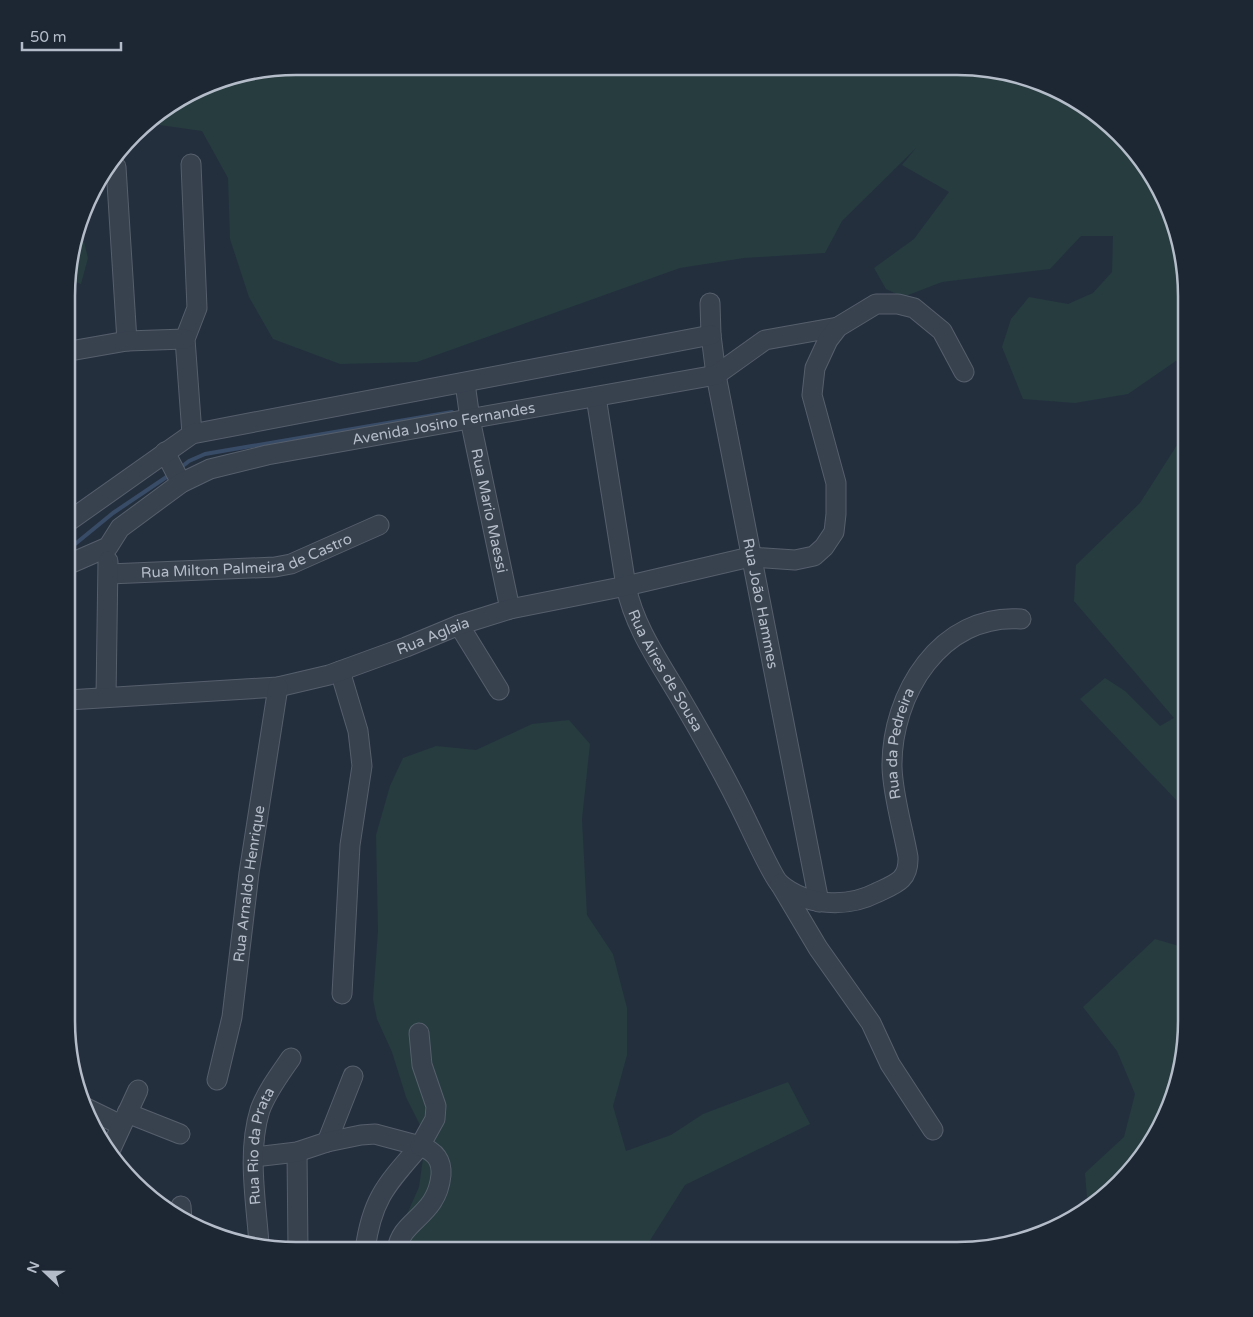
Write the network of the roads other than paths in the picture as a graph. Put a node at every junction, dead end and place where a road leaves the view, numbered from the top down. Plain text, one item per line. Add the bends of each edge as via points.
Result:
1 (191, 164) dead end
2 (116, 167) dead end
3 (710, 303) dead end
4 (838, 327) junction
5 (711, 335) junction
6 (185, 339) junction
7 (127, 341) junction
8 (75, 350) edge
9 (964, 372) dead end
10 (716, 375) junction
11 (465, 383) junction
12 (596, 397) junction
13 (470, 419) junction
14 (192, 434) junction
15 (174, 470) junction
16 (75, 518) edge
17 (380, 525) dead end
18 (108, 547) junction
19 (750, 557) junction
20 (75, 561) edge
21 (109, 574) junction
22 (626, 586) junction
23 (510, 609) junction
24 (1021, 619) dead end
25 (459, 625) junction
26 (340, 671) junction
27 (278, 687) junction
28 (499, 690) dead end
29 (106, 697) junction
30 (75, 699) edge
31 (779, 883) junction
32 (819, 902) junction
33 (342, 994) dead end
34 (419, 1032) dead end
35 (291, 1058) dead end
36 (354, 1076) dead end
37 (217, 1080) dead end
38 (138, 1090) dead end
39 (94, 1110) edge
40 (124, 1119) junction
41 (933, 1130) dead end
42 (180, 1134) dead end
43 (327, 1142) junction
44 (113, 1145) edge
45 (420, 1146) junction
46 (297, 1152) junction
47 (254, 1157) junction
48 (259, 1239) edge
49 (298, 1242) edge
50 (367, 1242) edge
51 (400, 1242) edge

1 - 6 street via 197,308
2 - 7 street
3 - 5 street, Rua João Hammes
4 - 9 street via 876,304 914,308 942,330
4 - 10 street, Avenida Josino Fernandes via 765,340
4 - 19 street, Rua Aglaia via 815,368 812,395 836,484 834,532 814,556 795,560
5 - 10 street, Rua João Hammes
5 - 11 street, Avenida Josino Fernandes
6 - 7 street
6 - 14 street
7 - 8 street
10 - 12 street, Avenida Josino Fernandes
10 - 19 street, Rua João Hammes
11 - 13 street, Rua Mario Maessi
11 - 14 street, Avenida Josino Fernandes
12 - 13 street, Avenida Josino Fernandes
12 - 22 street, Rua Aires de Sousa
13 - 15 street, Avenida Josino Fernandes via 267,455 210,469
13 - 23 street, Rua Mario Maessi
14 - 15 street, Avenida Josino Fernandes
15 - 16 street, Avenida Josino Fernandes
15 - 18 street, Avenida Josino Fernandes via 120,528
17 - 21 street, Rua Milton Palmeira de Castro via 290,564 275,567
18 - 20 street
18 - 21 street
19 - 22 street, Rua Aglaia
19 - 32 street, Rua João Hammes
21 - 29 street
22 - 23 street, Rua Aglaia
22 - 31 street, Rua Aires de Sousa via 644,635 721,767
23 - 25 street, Rua Aglaia
24 - 32 street, Rua da Pedreira via 988,621 941,646 927,659 908,694 899,716 892,768 908,857 905,876 867,898
25 - 26 street, Rua Aglaia
25 - 28 street
26 - 27 street, Rua Aglaia
26 - 33 street via 358,731 362,766 350,845
27 - 29 street, Rua Aglaia
27 - 37 street, Rua Arnaldo Henrique via 249,873 232,1017
29 - 30 street, Rua Aglaia
31 - 32 street
31 - 41 street, Rua Aires de Sousa via 818,948 871,1023 890,1064
34 - 45 street via 422,1065 436,1106 435,1119
35 - 47 street, Rua Rio da Prata via 261,1110
36 - 43 street
38 - 40 street
39 - 40 street
40 - 42 street
40 - 44 street
43 - 45 street via 376,1134
43 - 46 street
45 - 50 street via 373,1209
45 - 51 street via 430,1150 439,1160 440,1187 436,1199 402,1234
46 - 47 street
46 - 49 street
47 - 48 street, Rua Rio da Prata

